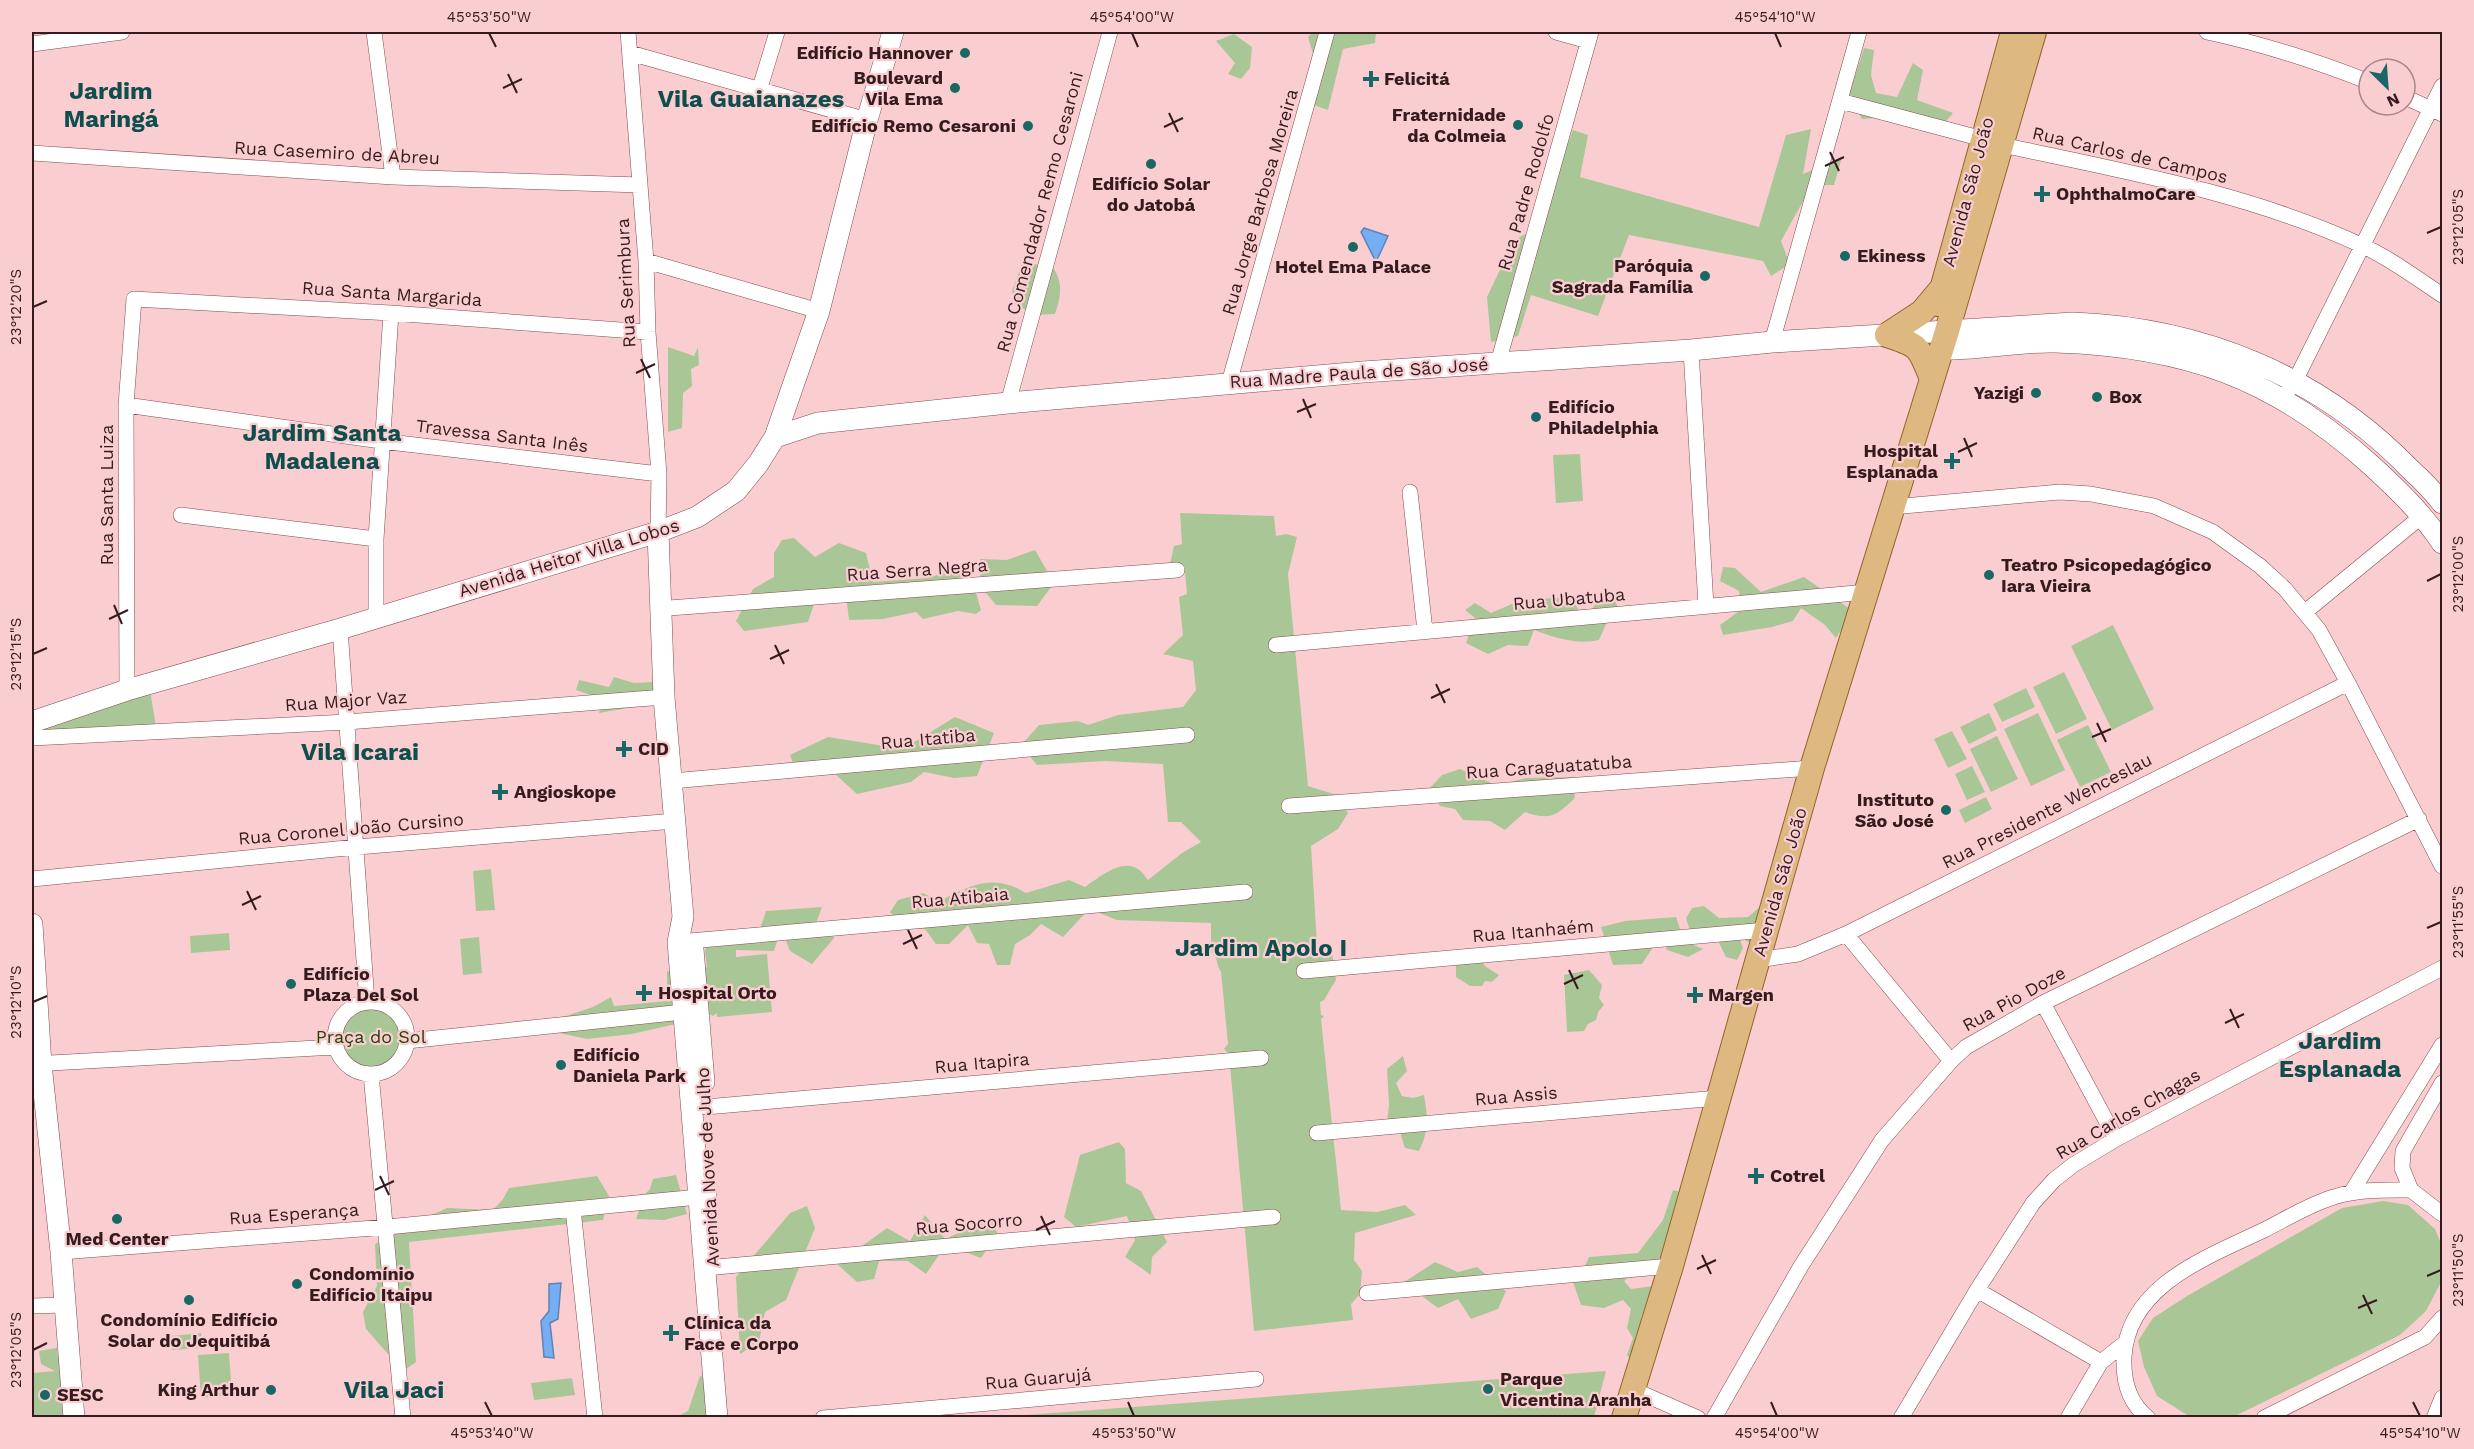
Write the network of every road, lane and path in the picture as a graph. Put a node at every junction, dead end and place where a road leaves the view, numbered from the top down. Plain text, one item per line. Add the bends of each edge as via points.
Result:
1 (122, 32) edge
2 (374, 32) edge
3 (628, 32) edge
4 (777, 32) edge
5 (893, 32) edge
6 (1110, 32) edge
7 (1327, 32) edge
8 (1556, 32) edge
9 (1859, 32) edge
10 (2013, 32) edge
11 (2034, 32) edge
12 (2207, 32) edge
13 (1589, 36) edge
14 (32, 44) edge
15 (630, 53) junction
16 (2357, 77) edge
17 (2442, 86) edge
18 (759, 91) junction
19 (1840, 101) junction
20 (2417, 102) edge
21 (2437, 111) edge
22 (867, 120) junction
23 (1992, 142) junction
24 (32, 153) edge
25 (393, 177) junction
26 (640, 185) junction
27 (2362, 245) junction
28 (646, 261) junction
29 (1943, 287) junction
30 (2442, 296) edge
31 (134, 299) joint
32 (819, 311) junction
33 (391, 313) junction
34 (648, 332) junction
35 (1887, 335) junction
36 (1939, 337) junction
37 (1772, 342) junction
38 (1691, 350) junction
39 (1498, 363) junction
40 (1932, 379) junction
41 (2295, 381) junction
42 (1229, 383) junction
43 (2279, 397) junction
44 (1008, 403) junction
45 (126, 405) junction
46 (775, 437) junction
47 (381, 441) junction
48 (659, 474) junction
49 (1410, 492) dead end
50 (2442, 503) edge
51 (1892, 507) junction
52 (182, 515) dead end
53 (2422, 516) junction
54 (658, 532) junction
55 (376, 539) junction
56 (2442, 543) edge
57 (1177, 570) dead end
58 (1867, 592) junction
59 (1706, 606) junction
60 (660, 611) junction
61 (2305, 612) junction
62 (376, 617) junction
63 (340, 629) junction
64 (1425, 631) junction
65 (1276, 645) dead end
66 (2348, 683) junction
67 (127, 690) junction
68 (664, 697) junction
69 (32, 722) edge
70 (347, 722) junction
71 (1187, 735) dead end
72 (32, 738) edge
73 (1812, 768) junction
74 (672, 781) junction
75 (1289, 806) dead end
76 (2419, 819) junction
77 (675, 821) junction
78 (357, 847) junction
79 (2442, 866) edge
80 (32, 879) edge
81 (1245, 892) dead end
82 (32, 924) edge
83 (1766, 930) junction
84 (1846, 934) junction
85 (685, 942) junction
86 (1758, 960) junction
87 (2442, 969) edge
88 (1304, 971) dead end
89 (367, 1002) junction
90 (2043, 1003) junction
91 (683, 1012) junction
92 (407, 1041) junction
93 (2442, 1046) edge
94 (335, 1047) junction
95 (1261, 1058) dead end
96 (1951, 1061) junction
97 (36, 1064) edge
98 (372, 1074) junction
99 (2442, 1083) edge
100 (1718, 1098) junction
101 (706, 1107) junction
102 (1317, 1133) dead end
103 (2116, 1139) junction
104 (2411, 1190) junction
105 (2351, 1193) junction
106 (704, 1196) junction
107 (573, 1209) junction
108 (2442, 1214) edge
109 (1273, 1217) dead end
110 (387, 1227) junction
111 (61, 1252) junction
112 (1671, 1266) junction
113 (710, 1267) junction
114 (1977, 1290) junction
115 (1367, 1293) dead end
116 (64, 1305) junction
117 (32, 1306) edge
118 (2442, 1318) edge
119 (2425, 1337) junction
120 (2442, 1337) edge
121 (2125, 1343) junction
122 (2101, 1362) junction
123 (1256, 1380) dead end
124 (1632, 1389) junction
125 (74, 1418) edge
126 (404, 1418) edge
127 (596, 1418) edge
128 (717, 1418) edge
129 (726, 1418) edge
130 (823, 1418) edge
131 (1624, 1418) edge
132 (1698, 1418) edge
133 (1714, 1418) edge
134 (1901, 1418) edge
135 (2068, 1418) edge
136 (2148, 1418) edge
137 (2264, 1418) edge

1 - 14 street
2 - 25 street
3 - 15 street, Rua Serimbura
4 - 18 street
5 - 22 main road, Avenida Heitor Villa Lobos
6 - 44 street, Rua Comendador Remo Cesaroni
7 - 42 street, Rua Jorge Barbosa Moreira
8 - 13 street
9 - 19 street
10 - 23 main road, Avenida São João
11 - 23 main road, Avenida São João
12 - 16 street via 2273,48
13 - 39 street, Rua Padre Rodolfo
15 - 18 street
15 - 26 street, Rua Serimbura
17 - 21 street
18 - 22 street
19 - 23 street, Rua Carlos de Campos
19 - 37 street
20 - 21 street
21 - 27 street
22 - 32 main road, Avenida Heitor Villa Lobos
23 - 27 street, Rua Carlos de Campos via 2177,183 2283,214
23 - 29 main road, Avenida São João
23 - 36 main road, Avenida São João
24 - 25 street, Rua Casemiro de Abreu
25 - 26 street, Rua Casemiro de Abreu
26 - 28 street, Rua Serimbura
27 - 30 street, Rua Carlos de Campos
27 - 41 street
28 - 32 street
28 - 34 street, Rua Serimbura
29 - 35 main road via 1922,312
29 - 36 main road, Avenida São João
31 - 33 street, Rua Santa Margarida
31 - 45 street, Rua Santa Luiza
32 - 46 main road, Avenida Heitor Villa Lobos
33 - 34 street, Rua Santa Margarida
33 - 47 street
34 - 48 street, Rua Serimbura
35 - 36 main road, Rua Madre Paula de São José
35 - 37 main road, Rua Madre Paula de São José
35 - 40 main road via 1915,346
36 - 40 main road, Avenida São João
36 - 41 main road via 2073,323 2130,327 2216,347
36 - 43 main road via 2132,348 2209,366
37 - 38 main road, Rua Madre Paula de São José
38 - 39 main road, Rua Madre Paula de São José
38 - 59 street
39 - 42 main road, Rua Madre Paula de São José
40 - 51 main road, Avenida São João
41 - 43 street
41 - 50 main road via 2379,439
42 - 44 main road, Rua Madre Paula de São José
43 - 53 main road via 2354,450
44 - 46 main road, Rua Madre Paula de São José via 818,423
45 - 47 street, Travessa Santa Inês
45 - 67 street, Rua Santa Luiza
46 - 54 main road, Avenida Heitor Villa Lobos via 736,491 697,517
47 - 48 street, Travessa Santa Inês
47 - 55 street
48 - 54 street, Rua Serimbura
49 - 64 street
51 - 58 main road, Avenida São João
51 - 61 street via 2060,492 2154,506 2213,532 2238,549 2285,589
52 - 55 street
53 - 56 main road
53 - 61 street
54 - 60 main road, Avenida Nove de Julho
54 - 62 main road, Avenida Heitor Villa Lobos
55 - 62 street
57 - 60 street, Rua Serra Negra
58 - 59 street, Rua Ubatuba
58 - 73 main road, Avenida São João
59 - 64 street, Rua Ubatuba
60 - 68 main road, Avenida Nove de Julho
61 - 66 street
62 - 63 main road, Avenida Heitor Villa Lobos
63 - 67 main road, Avenida Heitor Villa Lobos
63 - 70 street
64 - 65 street, Rua Ubatuba
66 - 76 street
66 - 84 street, Rua Presidente Wenceslau
67 - 69 main road, Avenida Heitor Villa Lobos
68 - 70 street, Rua Major Vaz
68 - 74 main road, Avenida Nove de Julho
70 - 72 street, Rua Major Vaz
70 - 78 street
71 - 74 street, Rua Itatiba
73 - 75 street, Rua Caraguatatuba
73 - 83 main road, Avenida São João
74 - 77 main road, Avenida Nove de Julho
76 - 79 street
76 - 90 street, Rua Pio Doze
77 - 78 street, Rua Coronel João Cursino
77 - 85 main road, Avenida Nove de Julho
78 - 80 street, Rua Coronel João Cursino
78 - 89 street
81 - 85 street, Rua Atibaia
82 - 97 main road
83 - 86 main road, Avenida São João
83 - 88 street, Rua Itanhaém
84 - 86 street, Rua Presidente Wenceslau via 1798,954
84 - 96 street
85 - 91 main road, Avenida Nove de Julho
85 - 101 main road, Avenida Nove de Julho
86 - 100 main road, Avenida São João
87 - 103 street, Rua Carlos Chagas
89 - 92 street via 378,1002 396,1012
89 - 94 street via 345,1012 334,1035
90 - 96 street, Rua Pio Doze via 1988,1034
90 - 103 street
91 - 92 street
91 - 106 main road, Avenida Nove de Julho
92 - 98 street via 399,1061
93 - 105 street
94 - 97 street
94 - 98 street via 348,1066
95 - 101 street, Rua Itapira
96 - 133 street, Rua Pio Doze via 1882,1140 1801,1266
97 - 111 main road
98 - 110 street
99 - 104 street via 2403,1151 2402,1168
100 - 102 street, Rua Assis
100 - 112 main road, Avenida São João
101 - 106 main road, Avenida Nove de Julho
103 - 114 street, Rua Carlos Chagas via 2054,1180 2034,1203
104 - 105 street
104 - 108 street
105 - 121 street via 2317,1204 2183,1270 2144,1305 2131,1323
106 - 107 street, Rua Esperança
106 - 113 main road, Avenida Nove de Julho
107 - 110 street, Rua Esperança
107 - 127 street
109 - 113 street, Rua Socorro
110 - 111 street, Rua Esperança
110 - 126 street
111 - 116 main road
112 - 115 street
112 - 124 main road, Avenida São João
113 - 128 main road, Avenida Nove de Julho
113 - 129 main road, Avenida Nove de Julho
114 - 122 street
114 - 134 street, Rua Carlos Chagas
116 - 117 street
116 - 125 main road
118 - 119 street
119 - 120 street
119 - 137 street
121 - 122 street
121 - 136 street via 2126,1386
122 - 135 street
123 - 130 street, Rua Guarujá
124 - 131 main road, Avenida São João
124 - 132 street

